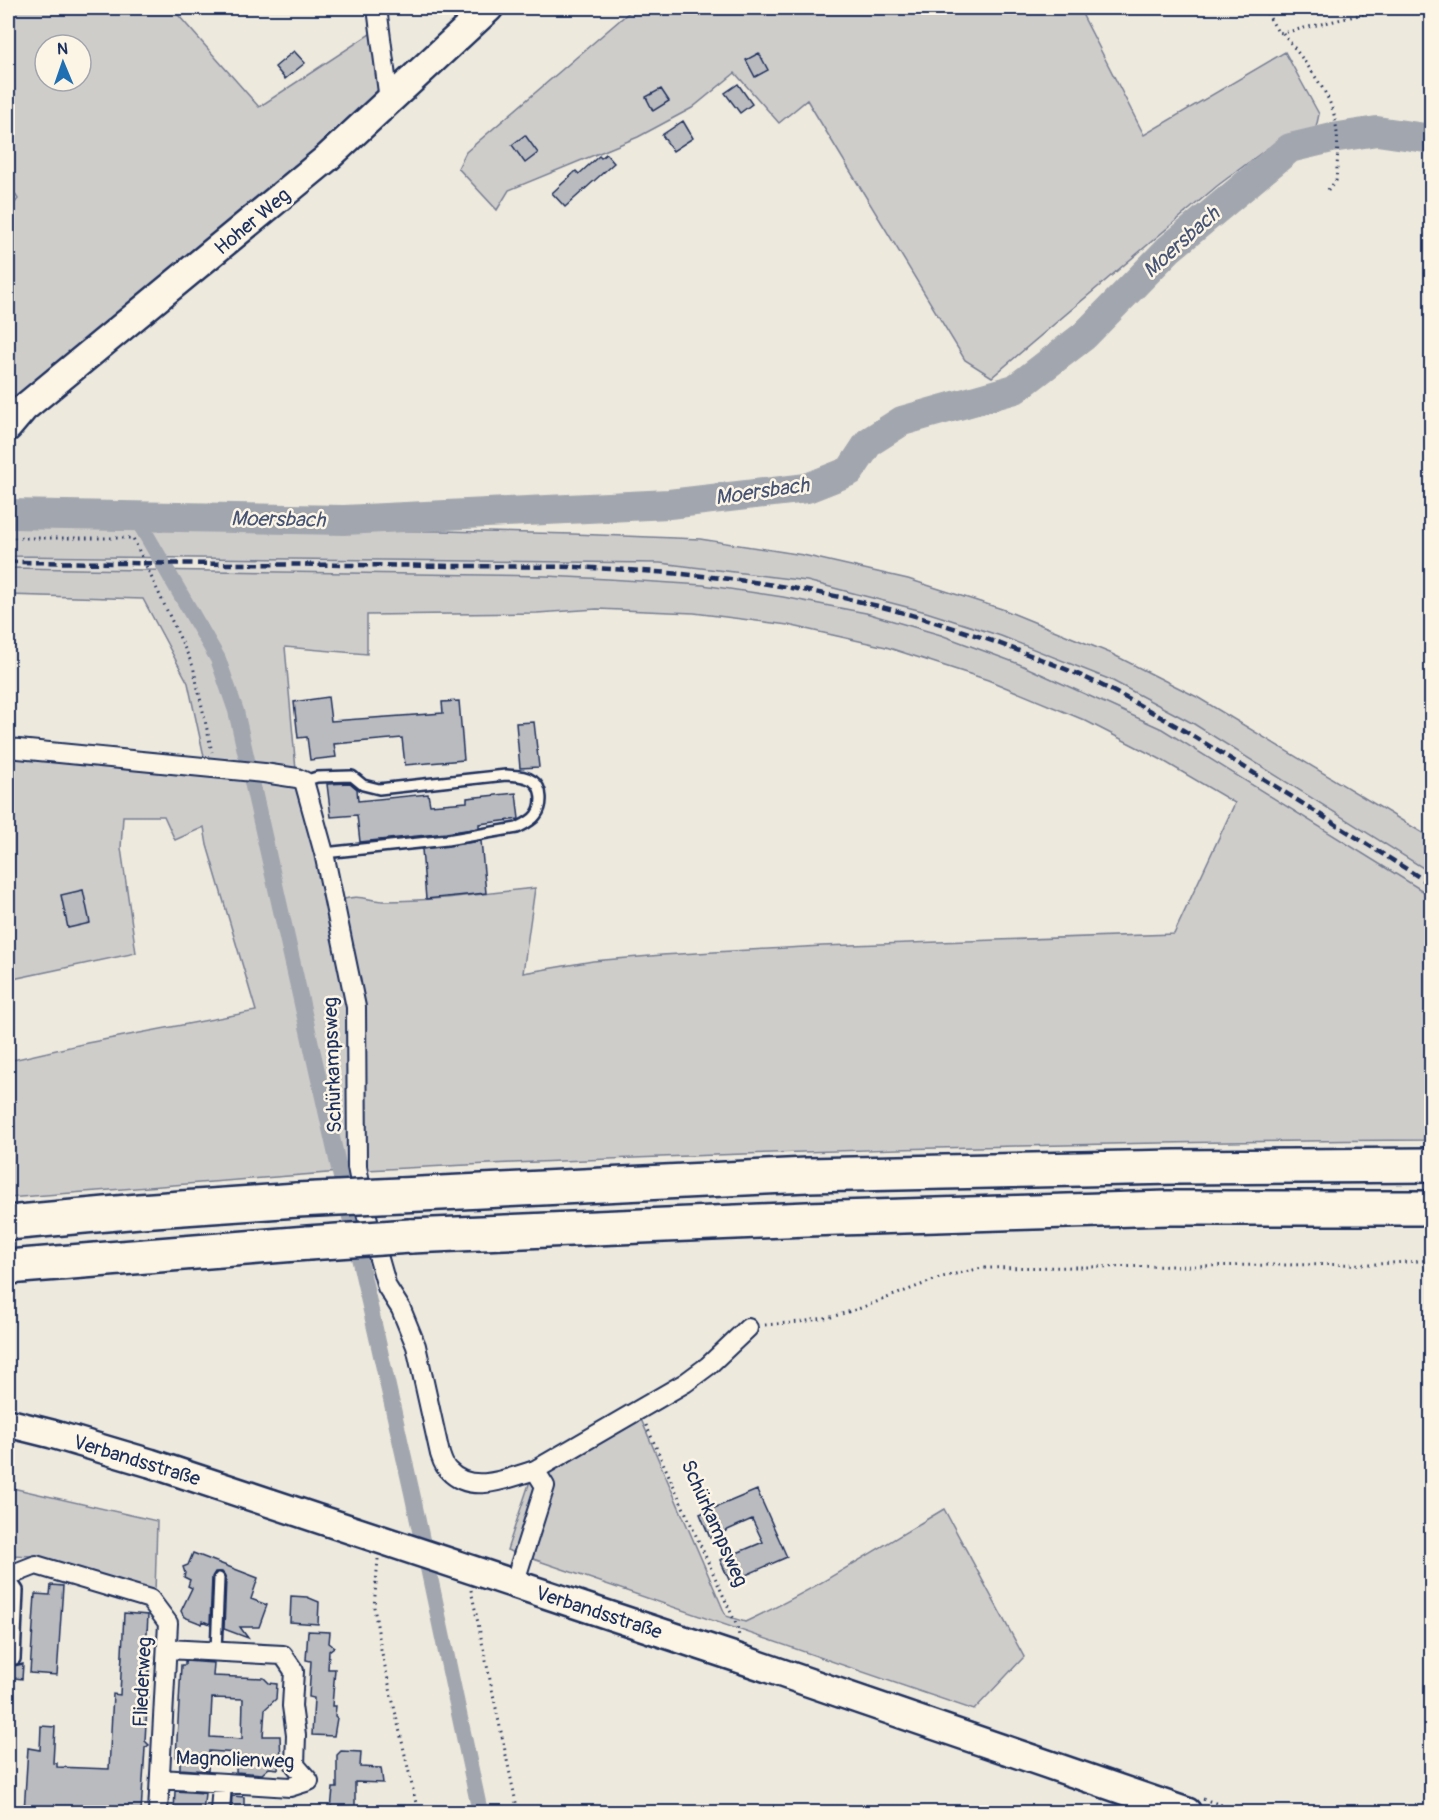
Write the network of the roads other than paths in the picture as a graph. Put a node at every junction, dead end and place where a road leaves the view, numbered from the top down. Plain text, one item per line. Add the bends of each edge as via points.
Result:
1 (376, 8) edge
2 (489, 8) edge
3 (389, 100) junction
4 (8, 427) edge
5 (8, 748) edge
6 (304, 781) junction
7 (324, 853) junction
8 (1431, 1166) edge
9 (1431, 1208) edge
10 (8, 1223) edge
11 (8, 1267) edge
12 (748, 1328) road end
13 (8, 1423) edge
14 (535, 1470) junction
15 (8, 1575) edge
16 (219, 1578) dead end
17 (514, 1584) junction
18 (167, 1649) junction
19 (216, 1651) junction
20 (15, 1659) dead end
21 (160, 1779) junction
22 (222, 1783) junction
23 (158, 1812) edge
24 (220, 1812) edge
25 (1187, 1812) edge

1 - 3 street
2 - 3 main road, Hoher Weg
3 - 4 main road, Hoher Weg via 326,159 24,408
5 - 6 street via 264,773
6 - 7 street, Schürkampsweg
6 - 7 lane via 352,776 363,785 379,789 522,776 533,780 541,797 537,815 517,828
7 - 14 street, Schürkampsweg via 356,1007 357,1167 387,1287 416,1346 440,1454 447,1470 476,1485
8 - 10 highway, bridge via 807,1175 297,1200
9 - 11 highway, bridge via 1168,1208 807,1219 410,1236
12 - 14 street, Schürkampsweg via 692,1377
13 - 17 main road, Verbandsstraße via 150,1463 388,1542 463,1574
14 - 17 street via 545,1486
15 - 18 street, Fliederweg via 36,1565 150,1599 168,1623
15 - 20 lane via 19,1599
16 - 19 lane
17 - 25 main road, Verbandsstraße
18 - 19 street, Magnolienweg
18 - 21 street, Fliederweg
19 - 22 street, Magnolienweg via 283,1655 294,1671 295,1765 309,1781 290,1787
21 - 22 street, Magnolienweg
21 - 23 street, Fliederweg
22 - 24 street

